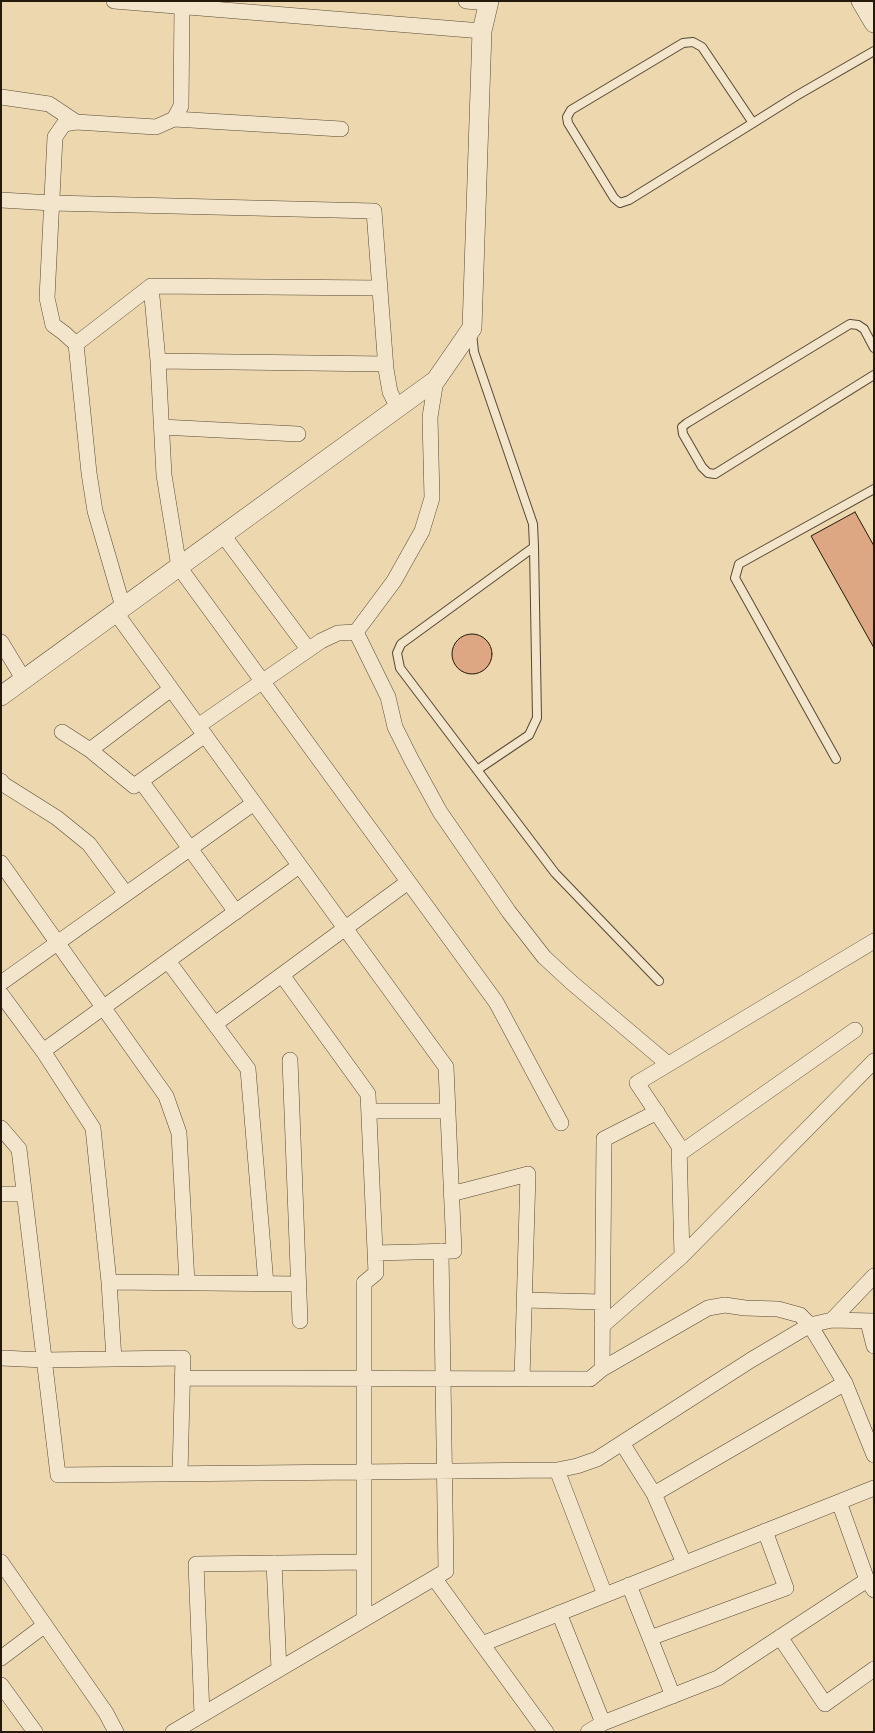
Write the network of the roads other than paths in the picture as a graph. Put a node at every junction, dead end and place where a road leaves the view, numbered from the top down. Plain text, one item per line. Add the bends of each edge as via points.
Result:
1 (114, 1) edge
2 (466, 1) edge
3 (861, 1) edge
4 (149, 2) edge
5 (489, 2) edge
6 (182, 7) junction
7 (874, 23) edge
8 (482, 31) junction
9 (874, 51) edge
10 (1, 97) edge
11 (174, 119) junction
12 (76, 122) junction
13 (753, 123) junction
14 (341, 128) dead end
15 (1, 200) edge
16 (52, 203) junction
17 (151, 286) junction
18 (380, 288) junction
19 (472, 328) junction
20 (76, 344) junction
21 (874, 348) edge
22 (158, 361) junction
23 (386, 364) junction
24 (874, 375) edge
25 (436, 380) junction
26 (398, 408) junction
27 (161, 427) junction
28 (298, 434) dead end
29 (874, 489) edge
30 (223, 535) junction
31 (534, 547) junction
32 (179, 567) junction
33 (120, 610) junction
34 (356, 632) junction
35 (1, 642) edge
36 (308, 650) junction
37 (24, 680) junction
38 (262, 681) junction
39 (171, 690) junction
40 (1, 696) edge
41 (201, 731) junction
42 (62, 732) dead end
43 (90, 750) junction
44 (836, 759) dead end
45 (477, 770) junction
46 (1, 781) edge
47 (142, 781) junction
48 (254, 803) junction
49 (190, 848) junction
50 (1, 863) edge
51 (300, 866) junction
52 (408, 882) junction
53 (126, 894) junction
54 (236, 912) junction
55 (345, 929) junction
56 (874, 941) edge
57 (58, 943) junction
58 (168, 961) junction
59 (282, 975) junction
60 (660, 981) dead end
61 (1, 983) edge
62 (1, 994) edge
63 (104, 1007) junction
64 (215, 1024) junction
65 (855, 1030) dead end
66 (43, 1051) junction
67 (290, 1060) dead end
68 (874, 1061) edge
69 (668, 1064) junction
70 (368, 1111) junction
71 (448, 1111) junction
72 (657, 1112) junction
73 (561, 1123) dead end
74 (1, 1128) edge
75 (679, 1154) junction
76 (1, 1194) edge
77 (24, 1194) junction
78 (451, 1194) junction
79 (441, 1251) junction
80 (375, 1253) junction
81 (682, 1256) junction
82 (874, 1276) edge
83 (109, 1282) junction
84 (187, 1283) junction
85 (266, 1284) junction
86 (299, 1284) junction
87 (524, 1300) junction
88 (602, 1302) junction
89 (832, 1320) junction
90 (300, 1321) dead end
91 (871, 1321) edge
92 (810, 1325) junction
93 (602, 1326) junction
94 (874, 1346) edge
95 (1, 1358) edge
96 (114, 1359) junction
97 (44, 1360) junction
98 (602, 1369) junction
99 (182, 1378) junction
100 (364, 1378) junction
101 (443, 1378) junction
102 (522, 1379) junction
103 (845, 1383) junction
104 (622, 1443) junction
105 (874, 1454) edge
106 (557, 1470) junction
107 (444, 1471) junction
108 (364, 1472) junction
109 (180, 1474) junction
110 (874, 1488) edge
111 (654, 1494) junction
112 (839, 1502) junction
113 (765, 1531) junction
114 (1, 1562) edge
115 (364, 1562) junction
116 (274, 1563) junction
117 (684, 1563) junction
118 (434, 1578) junction
119 (629, 1585) junction
120 (871, 1585) edge
121 (605, 1595) junction
122 (559, 1613) junction
123 (364, 1619) junction
124 (45, 1625) junction
125 (780, 1637) junction
126 (650, 1638) junction
127 (482, 1644) junction
128 (1, 1658) edge
129 (279, 1669) junction
130 (874, 1669) edge
131 (1, 1685) edge
132 (673, 1696) junction
133 (202, 1715) junction
134 (603, 1723) junction
135 (35, 1732) edge
136 (116, 1732) edge
137 (173, 1732) edge
138 (546, 1732) edge
139 (588, 1732) edge

1 - 4 street
2 - 5 street
3 - 7 street
4 - 6 street
5 - 8 street
6 - 8 street
6 - 11 street via 181,106
8 - 19 street
9 - 13 lane
10 - 12 street via 49,104
11 - 12 street via 156,127
11 - 14 street
12 - 16 street via 64,124 55,138
13 - 13 lane via 629,200 620,202 614,198 568,123 567,117 571,110 683,43 693,42 702,47
15 - 16 street
16 - 18 street via 374,211
16 - 20 street via 47,298 53,325
17 - 18 street
17 - 20 street
17 - 22 street
18 - 23 street
19 - 25 street
19 - 31 lane via 474,352 533,524
20 - 33 street via 95,511
21 - 24 lane via 864,329 850,324 687,423 682,427 683,434 702,467 715,474
22 - 23 street
22 - 27 street
23 - 26 street via 390,392
25 - 26 street
25 - 34 street via 430,417 432,498 422,531 394,581
26 - 30 street
27 - 28 street
27 - 32 street via 164,475
29 - 44 lane via 739,564 735,578
30 - 32 street
30 - 36 street
31 - 45 lane via 537,718 529,735
31 - 45 lane via 401,644 396,653 400,668
32 - 33 street
32 - 38 street
33 - 37 street
33 - 39 street
34 - 36 street via 338,633
34 - 69 street via 388,697 395,727 411,759 440,812 509,912 544,957
35 - 37 street
36 - 38 street
37 - 40 street
38 - 41 street
38 - 52 street
39 - 41 street
39 - 43 street
41 - 47 street
41 - 48 street
42 - 43 street
43 - 47 street via 134,786
45 - 60 lane via 555,873
46 - 53 street via 57,818 89,844
47 - 49 street
48 - 49 street
48 - 51 street
49 - 53 street
49 - 54 street
50 - 57 street
51 - 54 street
51 - 55 street
52 - 55 street
52 - 73 street via 496,1002
53 - 57 street
54 - 58 street
55 - 59 street
55 - 71 street via 446,1067
56 - 69 street
57 - 61 street
57 - 63 street
58 - 63 street
58 - 64 street
59 - 64 street
59 - 70 street via 368,1094
62 - 66 street
63 - 66 street
63 - 84 street via 166,1096 178,1133
64 - 85 street via 248,1069
65 - 75 street
66 - 83 street via 93,1128
67 - 86 street
68 - 81 street
69 - 72 street via 637,1083
70 - 71 street
70 - 80 street
71 - 78 street
72 - 75 street via 679,1146
72 - 88 street via 604,1139
74 - 77 street via 19,1149
75 - 81 street
76 - 77 street
77 - 97 street
78 - 79 street via 454,1251
78 - 87 street via 528,1174
79 - 80 street
79 - 101 street
80 - 100 street via 376,1273 364,1283
81 - 93 street
82 - 89 street
83 - 84 street
83 - 96 street
84 - 85 street
85 - 86 street
86 - 90 street
87 - 88 street
87 - 102 street
88 - 93 street
89 - 91 street
89 - 92 street
91 - 94 street
92 - 98 street via 800,1315 778,1309 725,1305 708,1308
92 - 103 street
92 - 104 street
93 - 98 street
95 - 97 street
96 - 97 street
96 - 99 street via 183,1358
97 - 109 street via 58,1476
98 - 102 street via 590,1379
99 - 100 street
99 - 109 street
100 - 101 street
100 - 108 street
101 - 102 street
101 - 107 street
103 - 105 street
103 - 111 street
104 - 106 street via 597,1459
104 - 111 street
106 - 107 street
106 - 121 street
107 - 108 street
107 - 118 street via 446,1571
108 - 109 street
108 - 115 street
110 - 112 street
111 - 117 street
112 - 113 street
112 - 120 street
113 - 117 street
113 - 126 street via 786,1588
114 - 124 street
115 - 116 street
115 - 123 street
116 - 129 street
116 - 133 street via 196,1564
117 - 119 street
118 - 123 street
118 - 127 street
119 - 121 street
119 - 126 street
120 - 125 street
121 - 122 street
122 - 127 street
122 - 134 street
123 - 129 street
124 - 128 street
124 - 136 street via 106,1713
125 - 130 street via 825,1704
125 - 132 street via 718,1678
126 - 132 street
127 - 138 street
129 - 133 street
131 - 135 street
132 - 134 street
133 - 137 street
134 - 139 street

